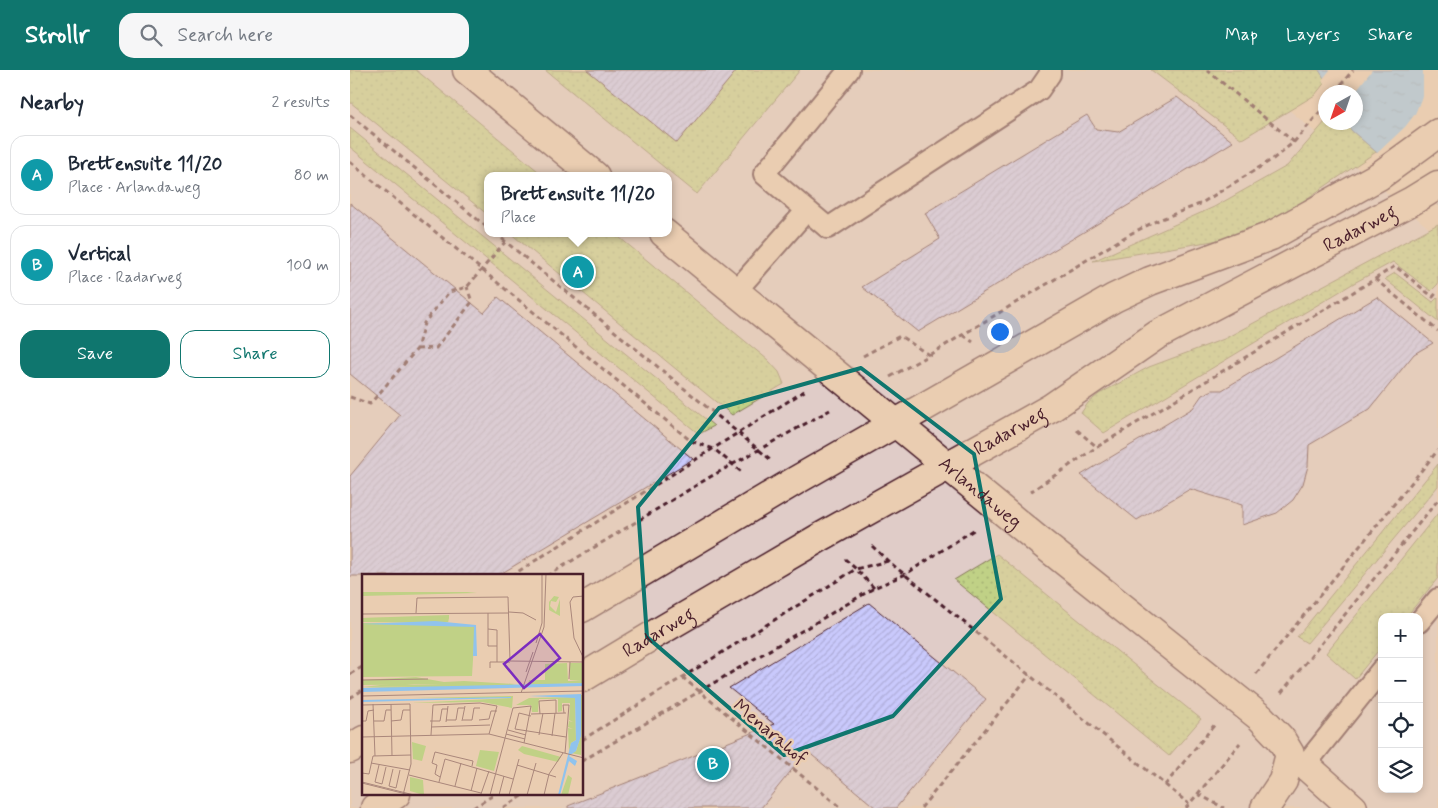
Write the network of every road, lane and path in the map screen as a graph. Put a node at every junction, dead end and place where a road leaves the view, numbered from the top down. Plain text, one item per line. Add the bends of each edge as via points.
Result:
1 (467, 70) edge
2 (849, 70) edge
3 (1050, 70) edge
4 (1206, 70) edge
5 (1354, 70) edge
6 (1342, 85) edge
7 (350, 115) edge
8 (1318, 115) edge
9 (1438, 133) edge
10 (1294, 142) junction
11 (350, 162) edge
12 (590, 172) edge
13 (1438, 186) edge
14 (807, 210) junction
15 (484, 225) edge
16 (499, 237) edge
17 (669, 237) edge
18 (505, 242) junction
19 (481, 270) junction
20 (1375, 279) junction
21 (467, 287) junction
22 (736, 291) junction
23 (1438, 291) edge
24 (1438, 331) edge
25 (417, 349) junction
26 (929, 355) junction
27 (834, 372) junction
28 (860, 394) junction
29 (350, 397) edge
30 (896, 423) junction
31 (739, 433) junction
32 (714, 449) junction
33 (759, 450) junction
34 (1438, 450) edge
35 (733, 464) junction
36 (949, 466) junction
37 (795, 481) junction
38 (770, 496) junction
39 (1438, 500) edge
40 (1003, 510) junction
41 (845, 524) junction
42 (819, 538) junction
43 (888, 561) junction
44 (856, 568) junction
45 (515, 574) edge
46 (550, 574) edge
47 (906, 574) junction
48 (874, 588) junction
49 (1438, 599) edge
50 (584, 607) edge
51 (1423, 617) edge
52 (362, 667) edge
53 (1378, 673) edge
54 (350, 674) edge
55 (1030, 676) junction
56 (584, 677) edge
57 (682, 677) junction
58 (362, 690) edge
59 (700, 692) junction
60 (350, 698) edge
61 (1236, 698) junction
62 (1261, 718) junction
63 (584, 739) edge
64 (362, 741) edge
65 (350, 749) edge
66 (584, 760) edge
67 (1298, 760) junction
68 (1165, 784) junction
69 (1198, 794) junction
70 (393, 796) edge
71 (492, 796) edge
72 (523, 796) edge
73 (1189, 804) junction
74 (375, 808) edge
75 (473, 808) edge
76 (503, 808) edge
77 (841, 808) edge
78 (921, 808) edge
79 (1186, 808) edge
80 (1224, 808) edge
81 (1265, 808) edge
82 (1353, 808) edge

1 - 12 street
2 - 14 lane via 764,174
3 - 14 lane via 1040,90 828,228
4 - 10 path
5 - 6 path
7 - 15 path
8 - 10 path
9 - 30 street, Radarweg via 1379,176 1271,236 1150,280
10 - 26 path via 1273,159 1200,204 1130,234
11 - 19 path
13 - 36 street, Radarweg via 1157,335 1051,408
14 - 22 lane
16 - 18 path
17 - 22 street, Arlandaweg
18 - 19 path
18 - 31 path
19 - 21 path
19 - 32 path via 691,441
20 - 23 path via 1395,266 1433,297
20 - 24 path
20 - 40 path via 1097,447
21 - 25 path via 450,292 424,323
21 - 25 path via 472,302 436,348
22 - 27 street, Arlandaweg
25 - 29 path via 370,404
26 - 27 path via 900,336
26 - 28 path
27 - 28 street, Arlandaweg
27 - 31 path
28 - 30 street, Arlandaweg
28 - 33 path
30 - 36 street, Arlandaweg
30 - 37 street, Radarweg
31 - 32 path
31 - 33 path
32 - 35 path
32 - 45 path
33 - 35 path
33 - 37 path
34 - 61 path
35 - 38 path
35 - 46 path
36 - 40 street, Arlandaweg
36 - 41 street, Radarweg
37 - 38 street, Radarweg
38 - 50 street, Radarweg
39 - 62 path
40 - 47 path
40 - 61 street, Arlandaweg
41 - 42 street, Radarweg
41 - 43 path
42 - 44 path
42 - 56 street, Radarweg
43 - 44 path
43 - 47 path
44 - 48 path
44 - 57 path
47 - 48 path
47 - 55 path
48 - 59 path
49 - 51 lane
52 - 54 path
53 - 67 lane
55 - 68 path
55 - 78 path
57 - 59 path, Menarahof
57 - 63 path
58 - 60 path
59 - 66 path
59 - 77 path, Menarahof
61 - 62 street, Arlandaweg
61 - 68 path
62 - 67 street, Arlandaweg
62 - 69 path
64 - 65 street
67 - 81 street
67 - 82 street, Arlandaweg
68 - 73 path
69 - 73 path
69 - 80 path
70 - 74 street
71 - 75 path
72 - 76 path
73 - 79 path

